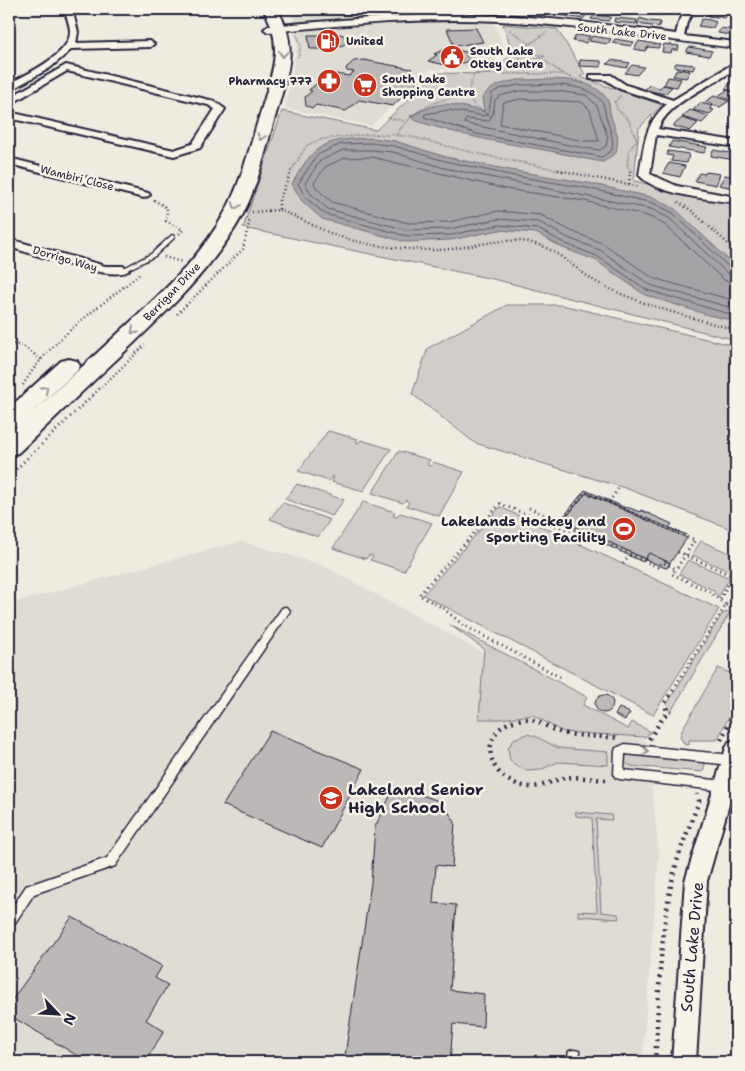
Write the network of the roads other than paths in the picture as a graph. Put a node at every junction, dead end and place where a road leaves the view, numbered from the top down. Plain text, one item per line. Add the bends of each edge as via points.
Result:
1 (68, 9) edge
2 (256, 9) edge
3 (270, 9) edge
4 (691, 9) edge
5 (465, 13) edge
6 (275, 29) junction
7 (679, 38) junction
8 (150, 44) dead end
9 (736, 45) edge
10 (72, 46) junction
11 (730, 57) edge
12 (50, 63) junction
13 (736, 65) edge
14 (66, 68) junction
15 (719, 74) junction
16 (591, 80) road end
17 (9, 88) edge
18 (9, 102) edge
19 (263, 102) junction
20 (676, 104) junction
21 (9, 115) edge
22 (653, 131) junction
23 (736, 144) edge
24 (235, 158) dead end
25 (9, 162) edge
26 (144, 196) road end
27 (736, 200) edge
28 (172, 237) dead end
29 (9, 243) edge
30 (123, 270) joint
31 (9, 421) edge
32 (9, 447) edge
33 (285, 611) dead end
34 (728, 751) edge
35 (724, 786) junction
36 (9, 922) edge
37 (684, 1062) edge

1 - 10 street via 74,34
2 - 6 main road, Berrigan Drive
3 - 6 main road, Berrigan Drive
4 - 7 street
5 - 6 street, South Lake Drive
5 - 7 street, South Lake Drive
6 - 19 main road, Berrigan Drive via 265,73
6 -> 19 main road, Berrigan Drive via 284,51 280,80
7 - 9 street, South Lake Drive
8 - 10 street
10 - 12 street
11 - 15 street via 719,69
12 - 14 street
12 - 17 street
13 - 15 street
14 - 18 street
14 - 21 street via 211,103 219,106 220,112 196,146 174,153
15 - 20 street
16 - 20 street via 608,77 623,87
19 -> 32 main road, Berrigan Drive via 234,213 199,266
20 - 22 street via 658,118
22 - 23 street
22 - 27 street via 646,177 664,185
31 -> 24 main road, Berrigan Drive via 141,301 180,261 215,211
25 - 26 street, Wambiri Close
28 - 30 lane via 153,255
29 - 30 street, Dorrigo Way via 105,270
33 - 36 lane via 111,862 30,890
34 - 35 street, South Lake Drive
35 -> 34 lane via 619,774 620,751
35 - 37 street, South Lake Drive via 696,882

